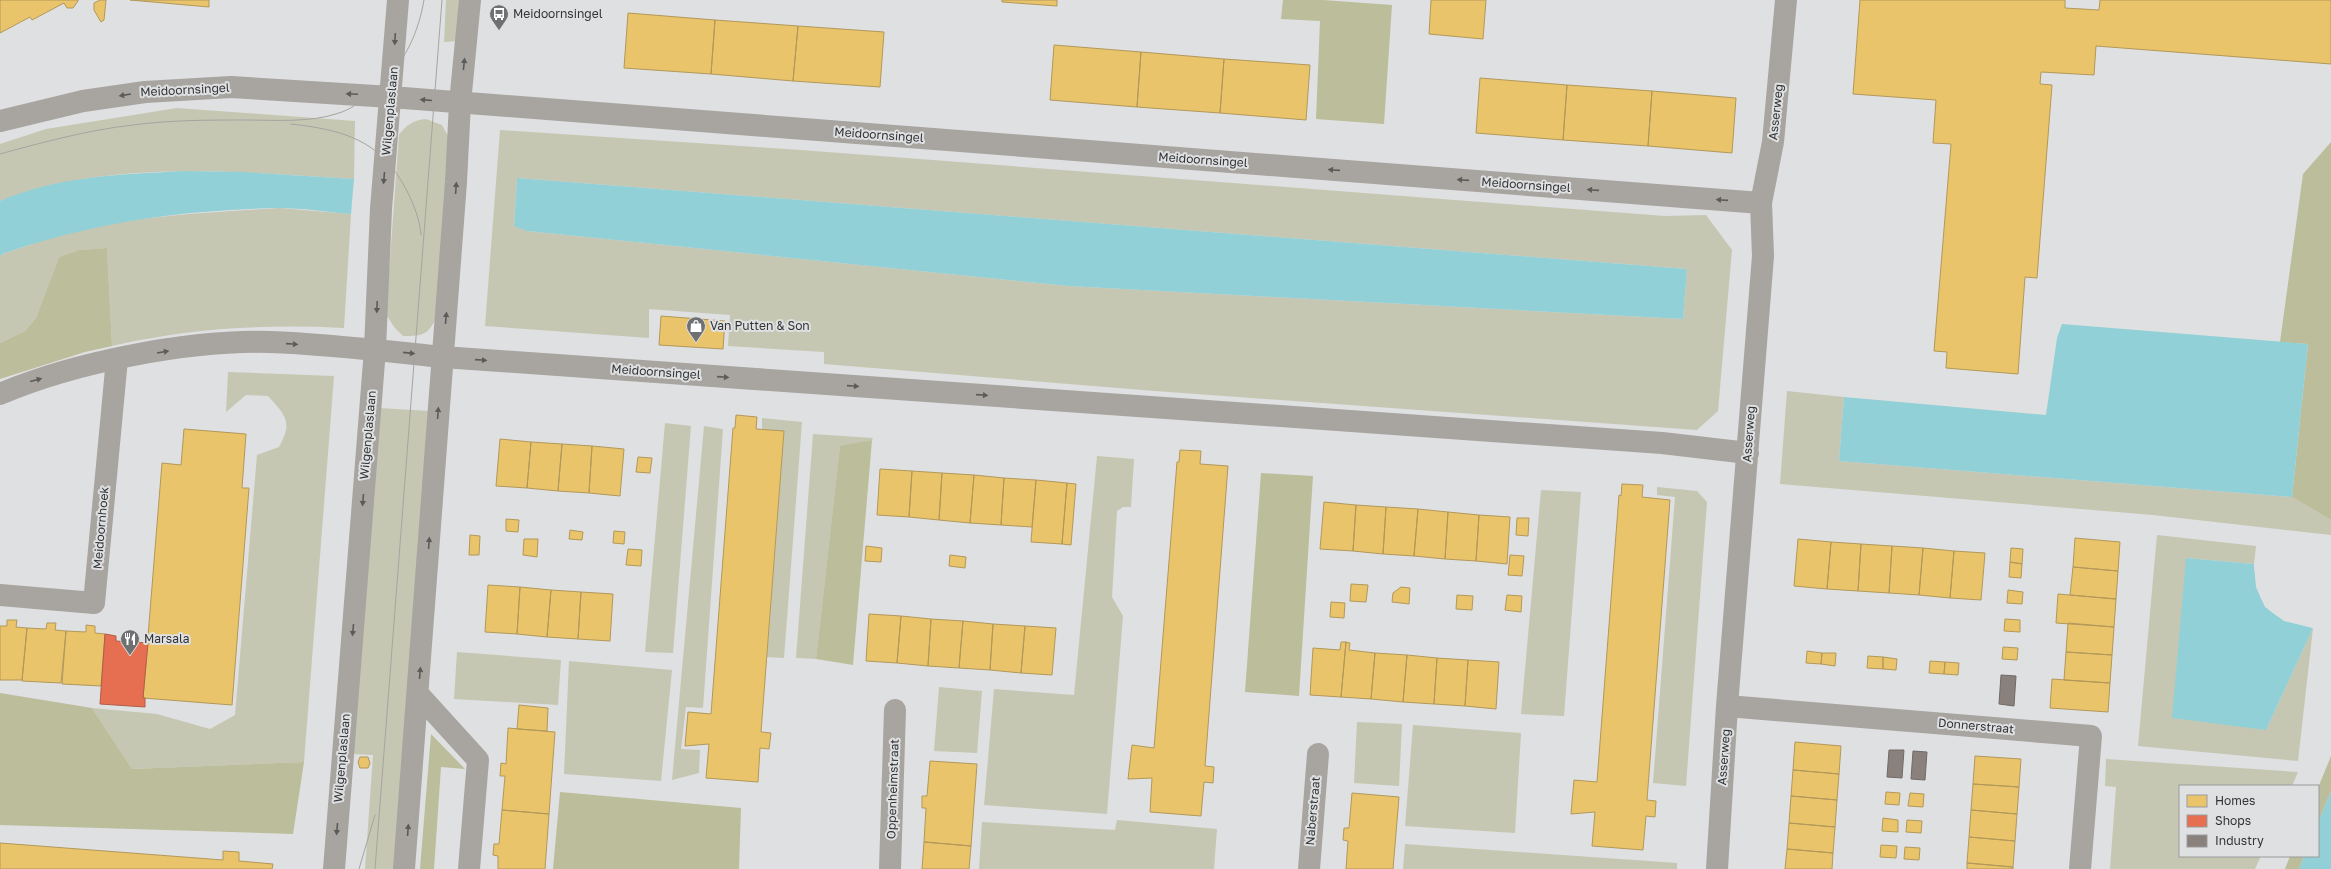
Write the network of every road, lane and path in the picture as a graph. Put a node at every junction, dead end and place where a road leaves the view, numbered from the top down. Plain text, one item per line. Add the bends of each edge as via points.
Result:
1 (398, 0) edge
2 (470, 0) edge
3 (1786, 0) edge
4 (391, 97) junction
5 (460, 103) junction
6 (0, 121) edge
7 (1761, 203) junction
8 (375, 350) junction
9 (443, 357) junction
10 (117, 359) junction
11 (0, 394) edge
12 (1748, 453) junction
13 (0, 595) edge
14 (418, 694) junction
15 (1728, 706) junction
16 (895, 710) dead end
17 (1318, 754) dead end
18 (334, 869) edge
19 (404, 869) edge
20 (469, 869) edge
21 (890, 869) edge
22 (1309, 869) edge
23 (1717, 869) edge
24 (2080, 869) edge

1 -> 4 street, Wilgenplaslaan
5 -> 2 street
3 - 7 street, Asserweg via 1773,142
5 -> 4 street, Meidoornsingel
4 -> 6 street, Meidoornsingel via 231,87 145,92 83,102
4 -> 8 street, Wilgenplaslaan
7 -> 5 street, Meidoornsingel
9 -> 5 street
7 - 12 street, Asserweg via 1763,256
8 -> 9 street, Meidoornsingel
10 -> 8 street, Meidoornsingel via 190,347 269,342
8 -> 18 street, Wilgenplaslaan
9 -> 12 street, Meidoornsingel via 1551,435
14 -> 9 street
11 -> 10 street, Meidoornsingel via 32,381
10 - 13 street, Meidoornhoek via 94,603
12 - 15 street, Asserweg
19 -> 14 street
14 - 20 street via 478,760
15 - 23 street, Asserweg
15 - 24 street, Donnerstraat via 2091,736
16 - 21 street, Oppenheimstraat
17 - 22 street, Naberstraat

